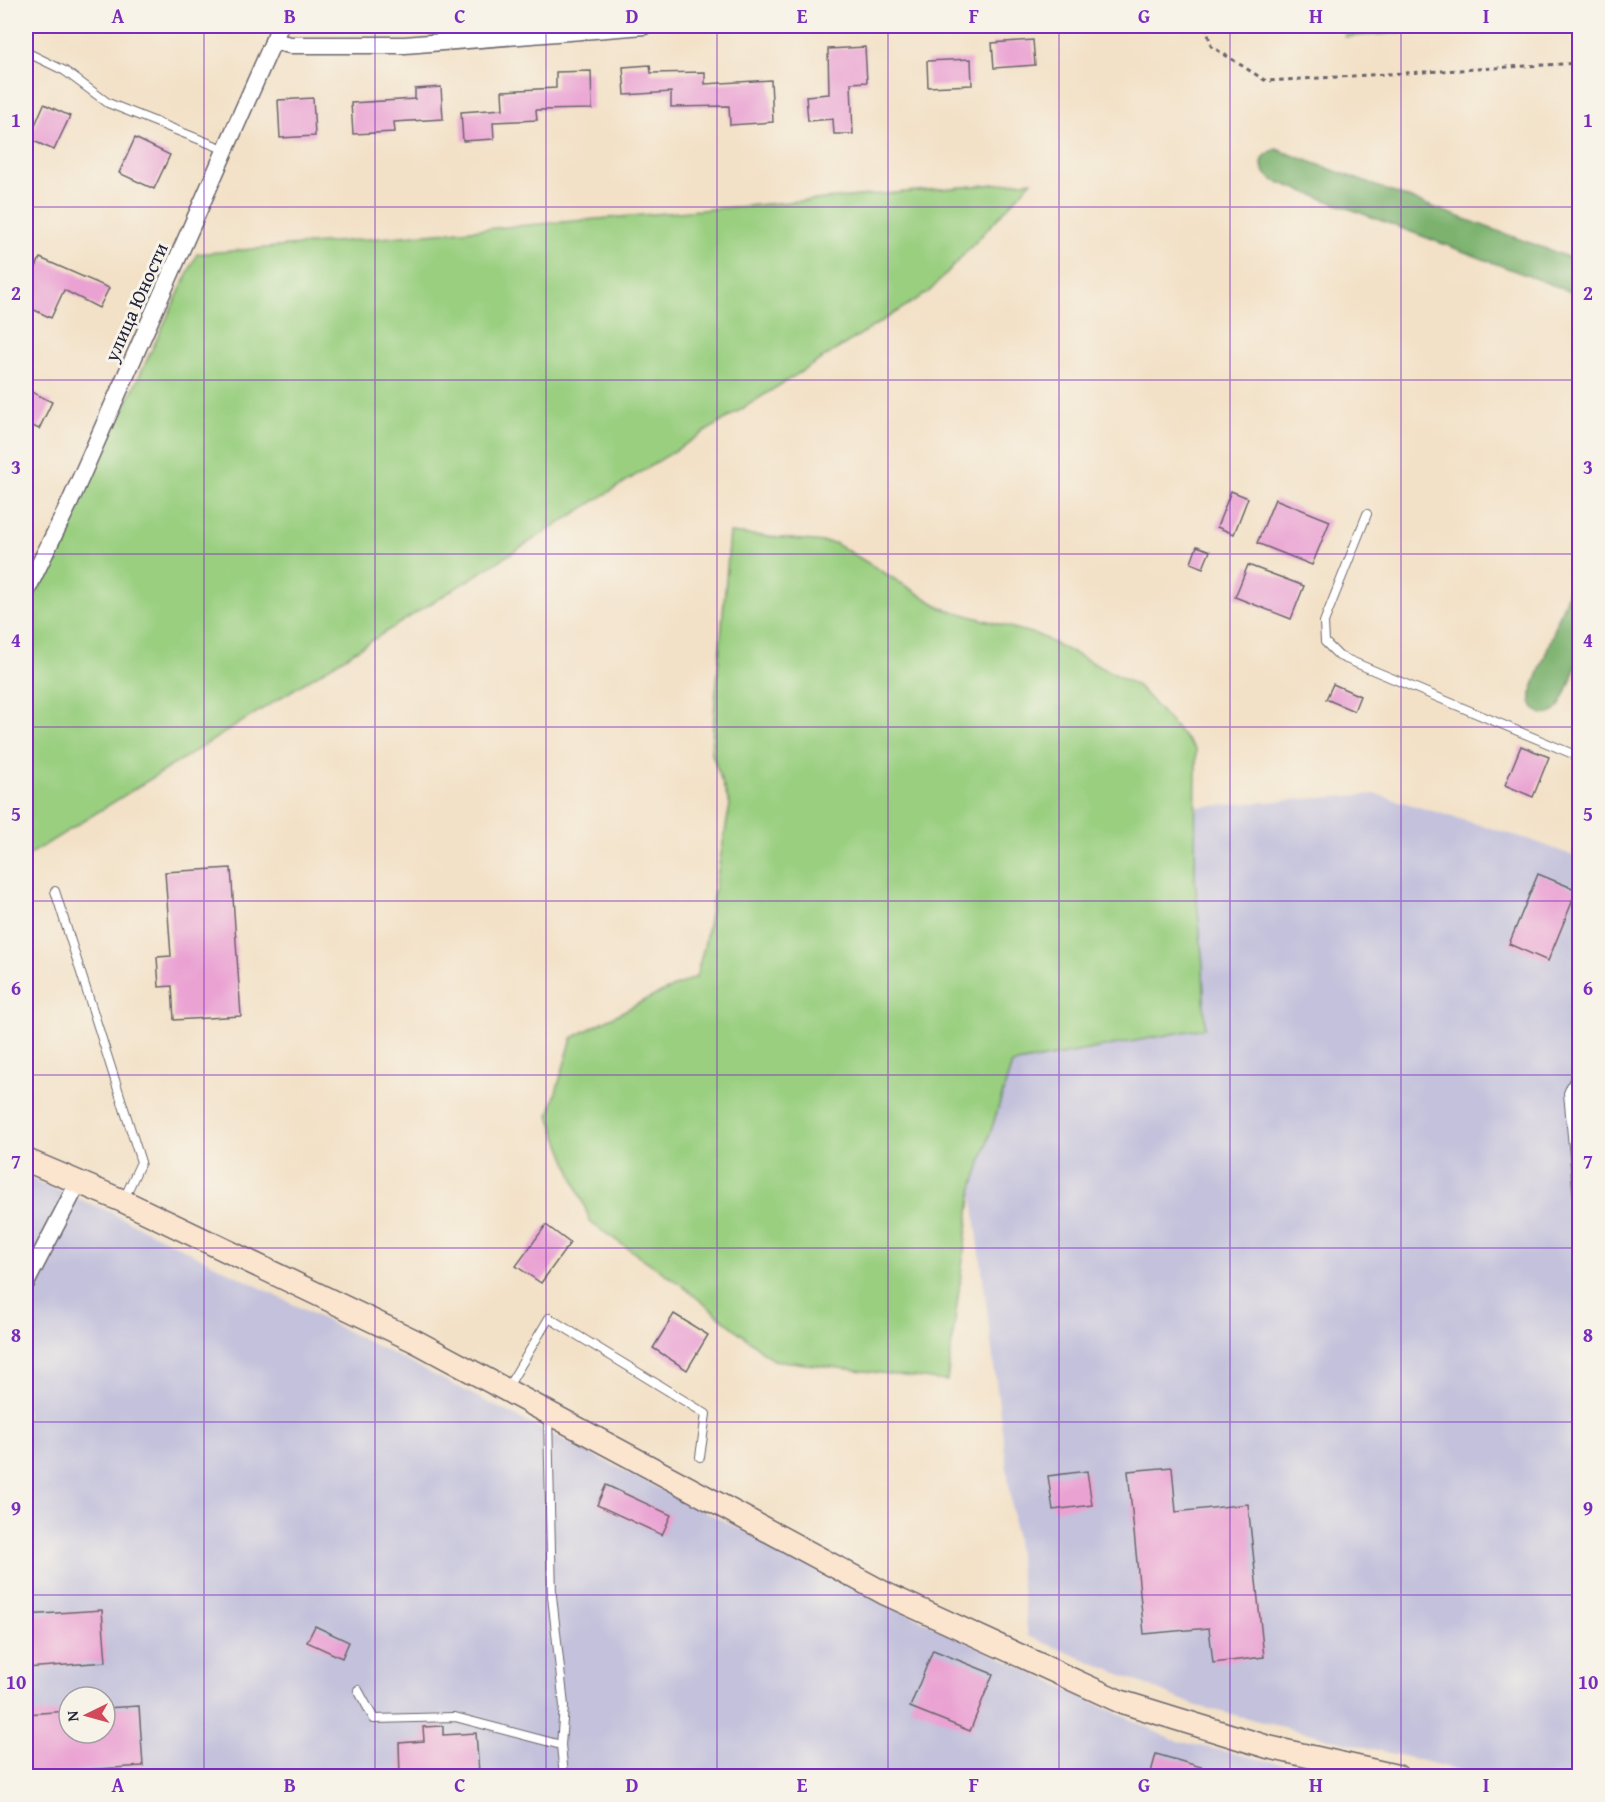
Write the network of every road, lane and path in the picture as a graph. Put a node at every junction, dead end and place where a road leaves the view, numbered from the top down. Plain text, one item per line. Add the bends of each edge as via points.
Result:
1 (644, 26) edge
2 (1206, 26) edge
3 (277, 33) edge
4 (26, 52) edge
5 (1580, 63) edge
6 (226, 150) junction
7 (1367, 514) dead end
8 (26, 592) edge
9 (1580, 757) edge
10 (55, 891) dead end
11 (1580, 1066) edge
12 (26, 1161) edge
13 (78, 1183) junction
14 (123, 1201) junction
15 (1580, 1221) edge
16 (26, 1283) edge
17 (506, 1390) junction
18 (548, 1413) junction
19 (700, 1457) dead end
20 (358, 1690) dead end
21 (561, 1745) junction
22 (564, 1776) edge
23 (1397, 1776) edge

1 - 3 street via 405,45 290,45
2 - 5 path via 1211,46 1266,81
3 - 6 street, улица Юности
4 - 6 lane via 65,71 108,104
6 - 8 street, улица Юности
7 - 9 lane via 1324,622 1325,642 1339,656
10 - 14 lane via 141,1162
11 - 15 lane via 1568,1093
12 - 13 street
13 - 14 street
13 - 16 street
14 - 17 street via 415,1341
17 - 18 street
17 - 19 lane via 549,1318 706,1414
18 - 21 lane via 552,1596 564,1706
18 - 23 street via 886,1594 1119,1701 1268,1747
20 - 21 lane via 374,1719 455,1717
21 - 22 lane

